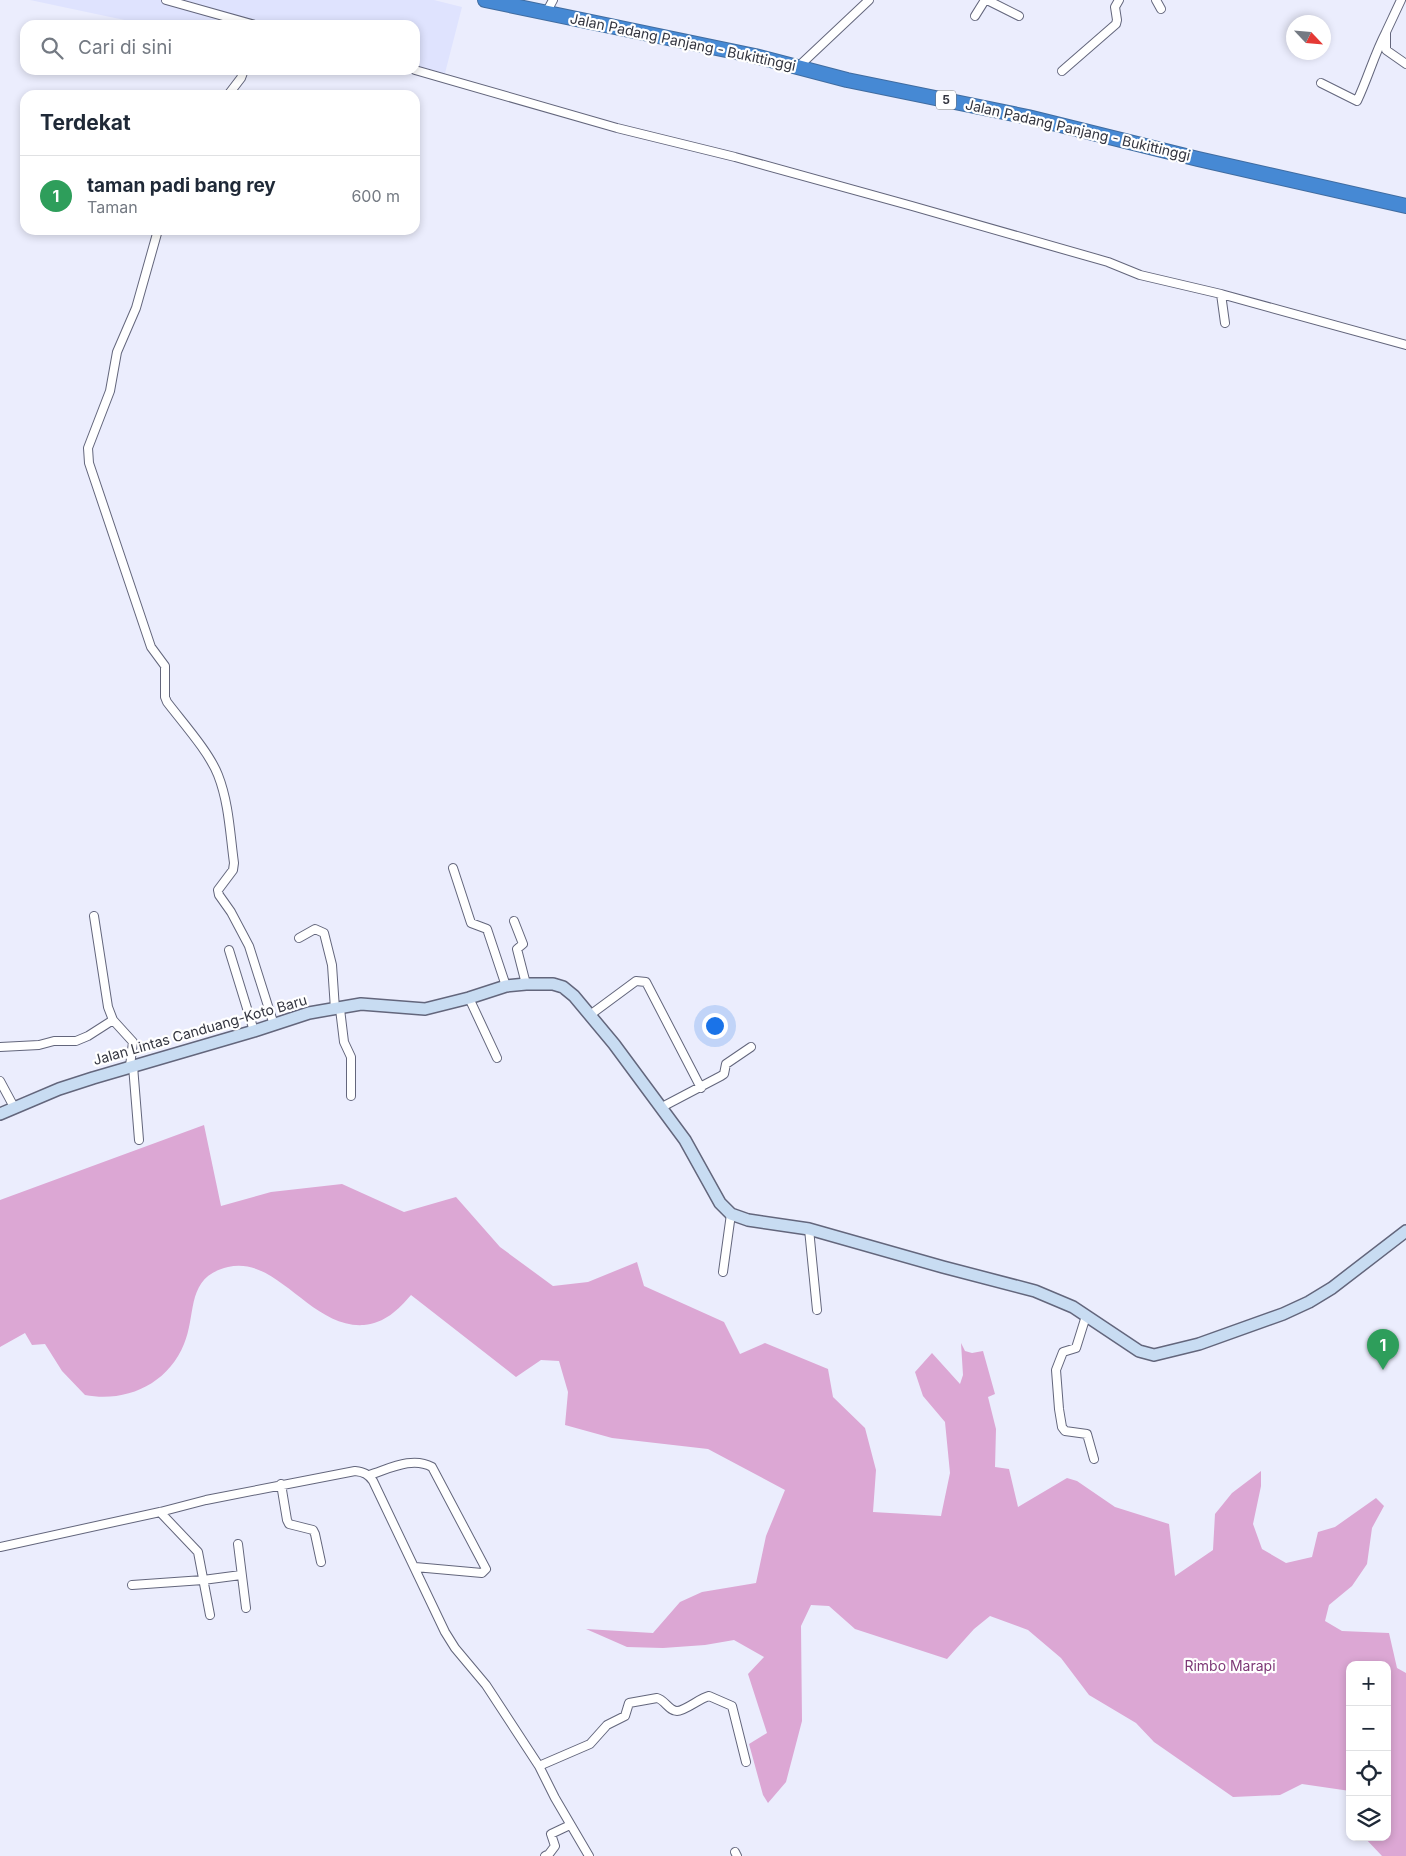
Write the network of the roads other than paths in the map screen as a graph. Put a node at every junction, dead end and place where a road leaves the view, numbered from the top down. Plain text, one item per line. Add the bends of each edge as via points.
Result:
1 (166, 0) edge
2 (485, 0) edge
3 (553, 0) edge
4 (868, 0) edge
5 (986, 0) edge
6 (1119, 0) edge
7 (1156, 0) edge
8 (1401, 0) edge
9 (1161, 9) dead end
10 (546, 13) junction
11 (975, 16) dead end
12 (1019, 16) dead end
13 (236, 20) edge
14 (1386, 32) junction
15 (1406, 64) edge
16 (799, 66) junction
17 (420, 71) edge
18 (1062, 72) dead end
19 (242, 75) edge
20 (1322, 83) dead end
21 (232, 90) edge
22 (1406, 206) edge
23 (157, 235) edge
24 (1221, 294) junction
25 (1225, 324) dead end
26 (1406, 345) edge
27 (453, 868) dead end
28 (94, 916) dead end
29 (514, 921) dead end
30 (299, 938) dead end
31 (229, 950) dead end
32 (526, 984) junction
33 (506, 986) junction
34 (469, 998) junction
35 (337, 1009) junction
36 (590, 1015) junction
37 (113, 1020) junction
38 (274, 1025) junction
39 (254, 1031) junction
40 (0, 1047) edge
41 (751, 1047) dead end
42 (497, 1058) dead end
43 (132, 1066) junction
44 (0, 1081) edge
45 (701, 1088) junction
46 (351, 1096) dead end
47 (14, 1107) junction
48 (662, 1107) junction
49 (0, 1114) edge
50 (139, 1140) dead end
51 (731, 1214) junction
52 (809, 1229) junction
53 (1406, 1231) edge
54 (723, 1272) dead end
55 (817, 1310) dead end
56 (1086, 1316) junction
57 (1094, 1459) dead end
58 (369, 1475) junction
59 (281, 1484) junction
60 (160, 1512) junction
61 (238, 1544) dead end
62 (0, 1547) edge
63 (321, 1562) dead end
64 (415, 1567) junction
65 (241, 1575) junction
66 (204, 1580) junction
67 (132, 1585) dead end
68 (246, 1608) dead end
69 (210, 1615) dead end
70 (746, 1762) dead end
71 (539, 1766) junction
72 (570, 1825) junction
73 (545, 1856) edge
74 (589, 1856) edge

1 - 13 street
2 - 10 highway, Jalan Padang Panjang - Bukittinggi / 5
3 - 10 street
4 - 16 street
5 - 11 street
5 - 12 street
6 - 18 street via 1115,7 1116,24
7 - 9 street
8 - 14 street
10 - 16 highway, Jalan Padang Panjang - Bukittinggi / 5
14 - 15 street via 1386,50
14 - 20 street via 1357,101
16 - 22 highway, Jalan Padang Panjang - Bukittinggi / 5 via 847,80 1028,117
17 - 24 street via 617,128 912,206 1108,262 1140,275
19 - 21 street
23 - 38 street via 136,308 117,352 110,391 88,448 89,463 151,647 165,666 167,702 218,774 234,863 233,870 218,890 249,946
24 - 25 street
24 - 26 street
27 - 33 street via 471,923 487,929
28 - 37 street via 108,1007
29 - 32 street via 523,944 516,949
30 - 35 street via 314,929 324,933
31 - 39 street
32 - 33 main road, Jalan Lintas Canduang-Koto Baru
32 - 36 main road, Jalan Lintas Canduang-Koto Baru via 559,985 568,990
33 - 34 main road, Jalan Lintas Canduang-Koto Baru
34 - 35 main road, Jalan Lintas Canduang-Koto Baru via 425,1010 361,1004
34 - 42 street
35 - 38 main road, Jalan Lintas Canduang-Koto Baru via 309,1012
35 - 46 street via 344,1042 351,1057
36 - 45 street via 636,981 646,982
36 - 48 main road, Jalan Lintas Canduang-Koto Baru
37 - 40 street via 76,1041
37 - 43 street via 133,1042
38 - 39 main road, Jalan Lintas Canduang-Koto Baru
39 - 43 main road, Jalan Lintas Canduang-Koto Baru
41 - 45 street via 726,1064 724,1074
43 - 47 main road, Jalan Lintas Canduang-Koto Baru
43 - 50 street
44 - 47 street
45 - 48 street
47 - 49 main road, Jalan Lintas Canduang-Koto Baru
48 - 51 main road, Jalan Lintas Canduang-Koto Baru via 694,1155 720,1203
51 - 52 main road via 748,1220
51 - 54 street
52 - 55 street
52 - 56 main road via 1036,1291
53 - 56 main road via 1309,1302 1199,1344 1146,1354
56 - 57 street via 1076,1348 1063,1352 1056,1370 1062,1427 1087,1434
58 - 59 street via 355,1470
58 - 64 street
58 - 64 street via 412,1462 432,1467 486,1569 482,1573
59 - 60 street
59 - 63 street via 287,1520 292,1526 313,1530
60 - 62 street
60 - 66 street via 198,1552
61 - 65 street
64 - 71 street via 450,1640 486,1685
65 - 66 street
65 - 68 street
66 - 67 street
66 - 69 street
70 - 71 street via 732,1706 710,1696 679,1711 672,1710 657,1698 629,1704 626,1715 607,1725 590,1744
71 - 72 street
72 - 73 street via 553,1831 554,1846
72 - 74 street

